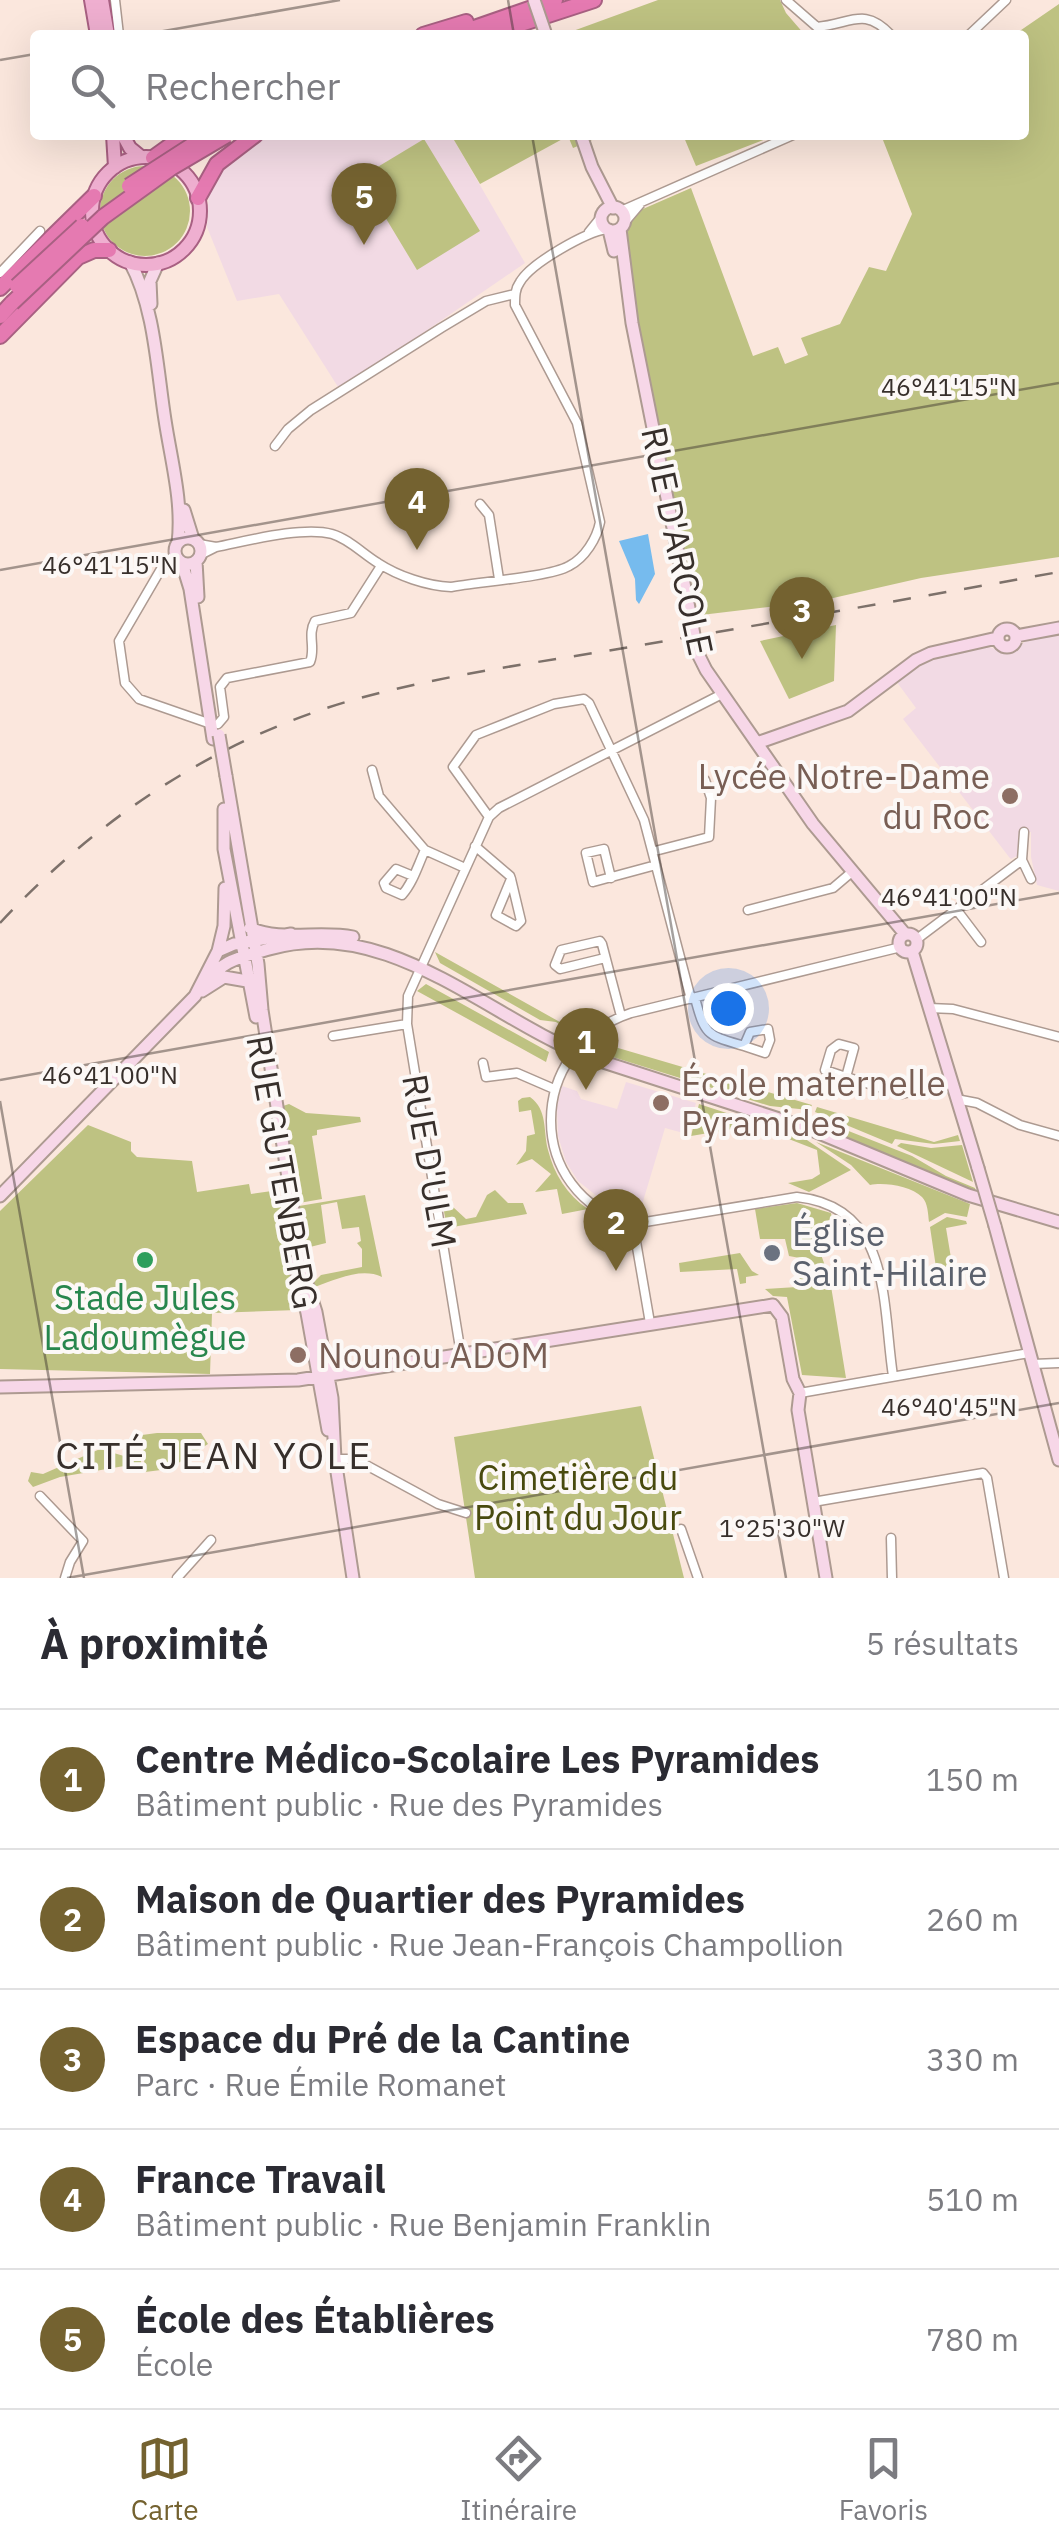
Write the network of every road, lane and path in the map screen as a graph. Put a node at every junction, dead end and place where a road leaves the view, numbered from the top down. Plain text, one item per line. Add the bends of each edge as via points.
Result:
1 (92, 0) edge
2 (102, 0) edge
3 (115, 0) edge
4 (534, 0) edge
5 (556, 0) edge
6 (594, 0) edge
7 (786, 0) edge
8 (1006, 0) edge
9 (522, 18) junction
10 (96, 30) edge
11 (107, 30) edge
12 (118, 30) edge
13 (439, 30) edge
14 (474, 30) edge
15 (497, 30) edge
16 (512, 30) edge
17 (544, 30) edge
18 (886, 30) edge
19 (976, 30) edge
20 (114, 140) edge
21 (126, 140) edge
22 (177, 140) edge
23 (200, 140) edge
24 (219, 140) edge
25 (248, 140) edge
26 (583, 140) edge
27 (783, 140) edge
28 (147, 158) junction
29 (116, 166) junction
30 (94, 196) junction
31 (198, 198) junction
32 (613, 220) junction
33 (40, 231) dead end
34 (109, 250) junction
35 (130, 262) junction
36 (158, 263) junction
37 (0, 273) edge
38 (514, 294) junction
39 (5, 298) edge
40 (0, 316) edge
41 (0, 336) edge
42 (274, 446) dead end
43 (480, 504) dead end
44 (188, 552) junction
45 (381, 566) junction
46 (499, 579) junction
47 (1059, 628) edge
48 (722, 694) junction
49 (215, 730) junction
50 (757, 743) junction
51 (611, 751) junction
52 (372, 770) dead end
53 (222, 773) junction
54 (705, 780) dead end
55 (489, 817) junction
56 (225, 828) junction
57 (1024, 832) dead end
58 (476, 846) junction
59 (224, 850) junction
60 (425, 850) junction
61 (655, 851) junction
62 (1022, 860) junction
63 (656, 865) junction
64 (465, 868) junction
65 (853, 872) junction
66 (414, 876) dead end
67 (611, 878) junction
68 (511, 879) junction
69 (1031, 879) dead end
70 (956, 909) junction
71 (748, 910) dead end
72 (250, 928) junction
73 (291, 934) junction
74 (982, 942) dead end
75 (908, 943) junction
76 (247, 948) junction
77 (218, 951) junction
78 (390, 954) junction
79 (606, 958) junction
80 (420, 969) junction
81 (247, 981) junction
82 (203, 984) junction
83 (194, 996) junction
84 (693, 999) junction
85 (929, 1008) junction
86 (621, 1016) junction
87 (407, 1024) junction
88 (332, 1036) dead end
89 (1059, 1037) edge
90 (744, 1046) dead end
91 (574, 1052) junction
92 (483, 1063) dead end
93 (846, 1077) junction
94 (951, 1082) junction
95 (554, 1089) junction
96 (956, 1099) junction
97 (1059, 1136) edge
98 (0, 1196) edge
99 (1059, 1222) edge
100 (633, 1224) junction
101 (650, 1323) junction
102 (461, 1354) junction
103 (1031, 1358) junction
104 (1059, 1363) edge
105 (324, 1376) junction
106 (893, 1376) junction
107 (0, 1387) edge
108 (800, 1392) junction
109 (335, 1459) junction
110 (1059, 1460) edge
111 (40, 1496) dead end
112 (813, 1502) junction
113 (466, 1512) dead end
114 (681, 1529) dead end
115 (891, 1538) dead end
116 (211, 1540) dead end
117 (1003, 1576) edge
118 (65, 1578) edge
119 (177, 1578) edge
120 (353, 1578) edge
121 (698, 1578) edge
122 (826, 1578) edge
123 (892, 1578) edge

1 - 10 main road
2 - 11 main road
3 - 12 street
4 - 17 main road, bridge
5 - 9 highway
6 - 9 highway
7 - 18 street via 817,27 862,16
8 - 19 street
9 - 13 highway via 470,20
9 - 14 highway
9 - 15 highway
9 - 16 highway
20 - 29 main road
21 - 28 main road
22 - 28 highway
23 - 39 highway, bridge via 128,186
24 - 39 highway, bridge via 103,217
25 - 31 highway via 208,175
26 - 32 main road, RUE D'ARCOLE
27 - 32 street
28 - 29 main road
28 - 31 main road via 177,167
29 - 30 main road
30 - 34 main road via 92,220
30 - 39 highway
31 - 36 main road via 192,239
32 - 38 street via 528,272
32 - 48 main road, RUE D'ARCOLE, bridge via 697,652
33 - 37 street
34 - 35 main road
34 - 41 highway via 78,258
35 - 36 main road
35 - 44 main road via 156,360
36 - 44 main road via 149,292
38 - 42 street via 486,300 311,410
38 - 46 street via 583,437 600,522 597,536 570,566
39 - 40 highway
43 - 46 street via 488,515
44 - 45 street via 316,532 339,536
44 - 49 main road
44 - 49 street via 162,568 119,640 125,683 139,698
45 - 46 street via 436,586
45 - 49 street via 351,613 315,622 310,662 226,678 224,717
47 - 50 main road via 1016,636 1007,647 998,638 931,653 848,711
48 - 50 main road, RUE D'ARCOLE
48 - 51 street
49 - 53 main road, bridge
50 - 65 main road, RUE D'ARCOLE
51 - 55 street
51 - 55 street via 584,699 476,735 453,767
51 - 61 street
52 - 60 street via 379,796
53 - 56 main road
53 - 72 main road
54 - 61 street via 710,837
55 - 58 street, RUE D'ULM
56 - 59 main road
56 - 76 main road
57 - 62 street
58 - 64 street, RUE D'ULM
58 - 68 street
59 - 76 main road
59 - 77 main road
60 - 64 street
60 - 66 street
61 - 63 street
62 - 69 street
62 - 70 street
63 - 67 street
63 - 84 street
64 - 80 street, RUE D'ULM
65 - 71 street via 833,888
65 - 75 main road, RUE D'ARCOLE
67 - 67 street via 604,849 586,853 593,882
68 - 68 street via 496,914 516,926 521,920
70 - 74 street
70 - 75 street
72 - 73 main road
72 - 76 main road
73 - 76 main road
73 - 78 main road via 334,933
75 - 84 street
75 - 85 main road, RUE D'ARCOLE
76 - 77 main road
76 - 78 main road via 316,940
76 - 81 main road, RUE GUTENBERG
76 - 82 main road
76 - 105 main road, RUE GUTENBERG
77 - 82 main road
78 - 80 main road
79 - 79 street via 597,941 558,952 556,966
79 - 86 street
80 - 87 street, RUE D'ULM via 408,996
80 - 91 main road
81 - 83 main road via 224,977
81 - 105 main road, RUE GUTENBERG via 296,1277
82 - 83 main road
83 - 98 main road
84 - 86 street
84 - 90 street via 708,1034
85 - 89 street
85 - 94 main road, RUE D'ARCOLE
86 - 91 street
87 - 88 street
87 - 102 street, RUE D'ULM
91 - 95 street
91 - 99 main road via 807,1128 968,1195
92 - 95 street via 486,1077 517,1073
93 - 93 street via 824,1070 839,1044 854,1048
93 - 94 street via 902,1094
94 - 96 main road, RUE D'ARCOLE
95 - 100 street via 551,1132 569,1181 615,1219
96 - 97 street
96 - 103 main road, RUE D'ARCOLE, bridge
100 - 101 street
100 - 106 street via 797,1197 843,1212 874,1248
101 - 102 main road
101 - 108 main road via 766,1304 778,1308
102 - 105 main road
103 - 104 street
103 - 106 street
103 - 110 main road, RUE D'ARCOLE
105 - 107 main road
105 - 109 main road, RUE GUTENBERG
105 - 109 main road, RUE GUTENBERG via 334,1411
106 - 108 street
108 - 112 main road
109 - 113 street via 355,1459
109 - 120 main road, RUE GUTENBERG
111 - 118 street via 84,1541
112 - 117 street via 983,1473
112 - 122 main road
114 - 121 street
115 - 123 street
116 - 119 street

